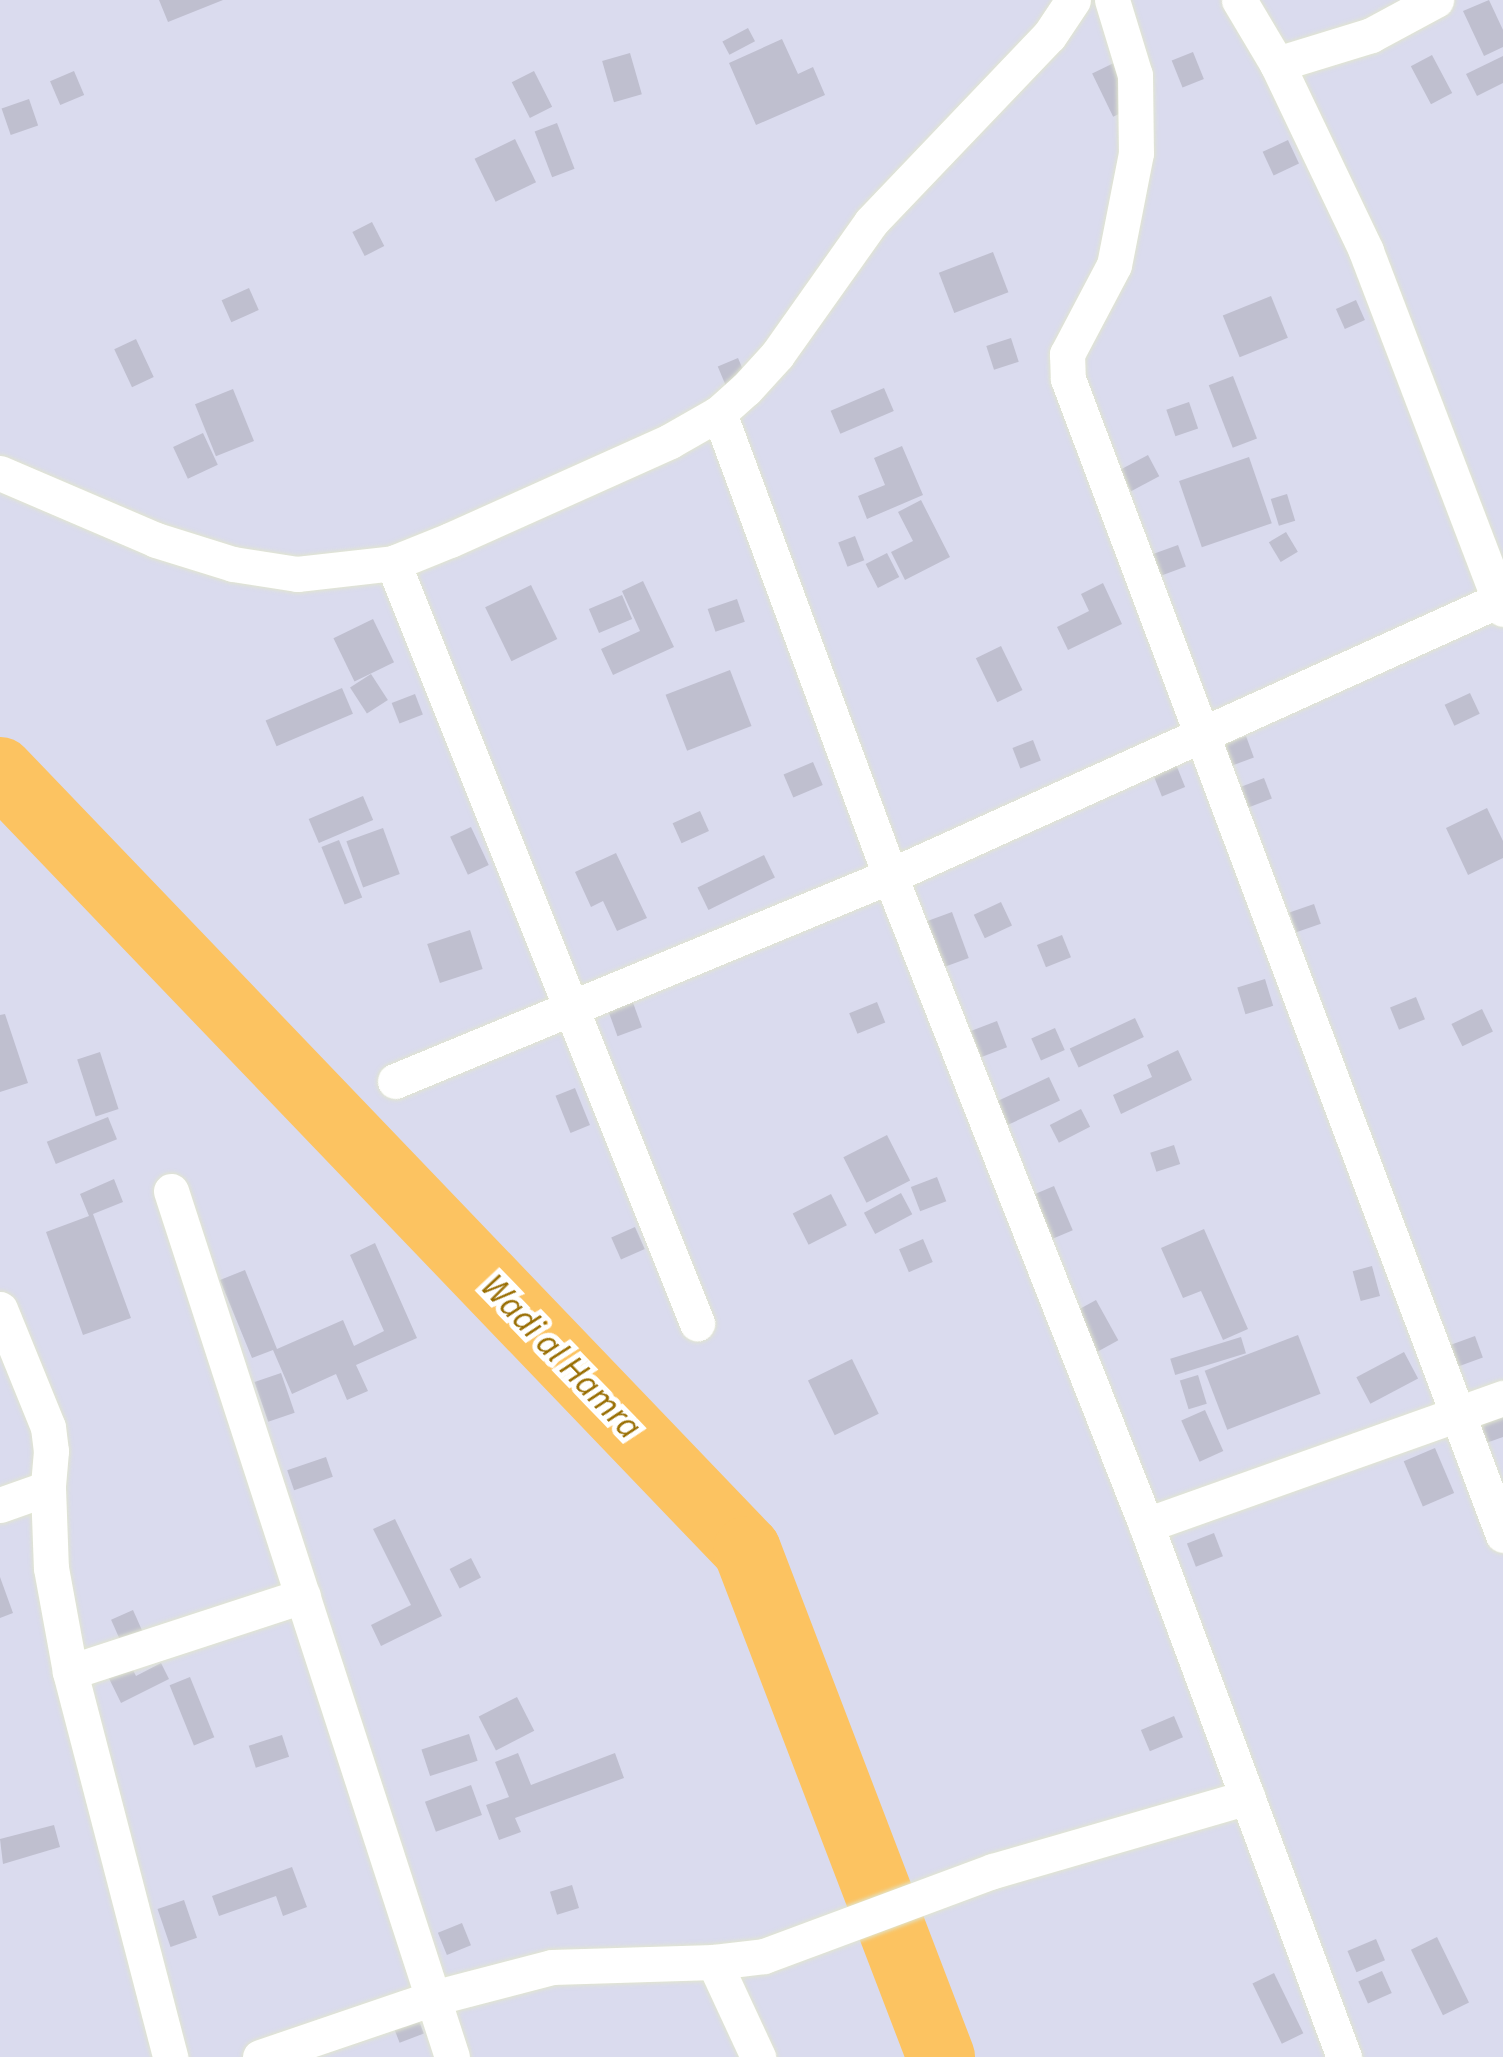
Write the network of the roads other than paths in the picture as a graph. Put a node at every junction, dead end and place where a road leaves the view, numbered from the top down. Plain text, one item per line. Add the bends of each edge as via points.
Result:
1 (1073, 0) edge
2 (1112, 0) edge
3 (1239, 0) edge
4 (1436, 0) edge
5 (1277, 64) junction
6 (719, 412) junction
7 (0, 473) edge
8 (393, 563) junction
9 (1501, 603) edge
10 (1202, 736) junction
11 (890, 876) junction
12 (572, 1005) junction
13 (394, 1081) dead end
14 (171, 1191) dead end
15 (0, 1310) edge
16 (696, 1324) dead end
17 (1503, 1398) edge
18 (1458, 1414) junction
19 (48, 1488) junction
20 (0, 1504) edge
21 (1146, 1525) junction
22 (1503, 1536) edge
23 (303, 1596) junction
24 (70, 1672) junction
25 (1247, 1797) junction
26 (714, 1962) junction
27 (433, 1998) junction
28 (170, 2057) edge
29 (260, 2057) edge
30 (452, 2057) edge
31 (758, 2057) edge
32 (1344, 2057) edge

1 - 6 street via 1049,36 871,222 777,355
2 - 10 street via 1136,74 1136,153 1119,248 1068,354 1068,380
3 - 5 street
4 - 5 street via 1371,35
5 - 9 street via 1389,306
6 - 8 street via 670,441
6 - 11 street
7 - 8 street via 156,540 233,564 297,574
8 - 12 street
9 - 10 street
10 - 11 street
10 - 18 street
11 - 12 street
11 - 21 street
12 - 13 street
12 - 16 street
14 - 23 street
15 - 19 street via 48,1426
17 - 18 street
18 - 21 street
18 - 22 street
19 - 20 street
19 - 24 street via 51,1568
21 - 25 street
23 - 24 street
23 - 27 street
24 - 28 street
25 - 26 street via 993,1872 764,1956
25 - 32 street
26 - 27 street via 580,1963
26 - 31 street
27 - 29 street
27 - 30 street

